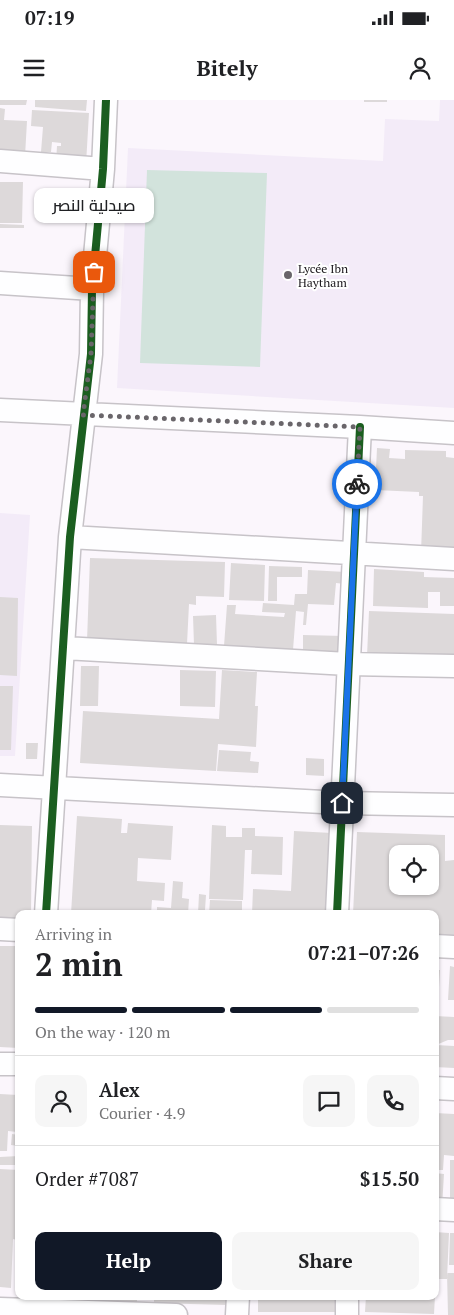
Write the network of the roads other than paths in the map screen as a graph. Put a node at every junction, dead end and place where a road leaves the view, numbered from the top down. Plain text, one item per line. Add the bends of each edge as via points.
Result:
1 (106, 100) edge
2 (0, 161) edge
3 (103, 169) junction
4 (0, 283) edge
5 (92, 289) junction
6 (0, 410) edge
7 (83, 415) junction
8 (360, 427) junction
9 (454, 434) edge
10 (70, 537) junction
11 (353, 554) junction
12 (454, 558) edge
13 (64, 648) junction
14 (348, 664) junction
15 (454, 666) edge
16 (0, 785) edge
17 (54, 787) junction
18 (342, 803) junction
19 (454, 805) edge
20 (46, 910) edge
21 (337, 910) edge
22 (0, 929) edge
23 (15, 930) edge
24 (439, 946) edge
25 (454, 947) edge
26 (0, 1064) edge
27 (15, 1064) edge
28 (439, 1088) edge
29 (454, 1089) edge
30 (439, 1209) edge
31 (454, 1210) edge
32 (238, 1300) edge
33 (347, 1300) edge
34 (138, 1305) edge
35 (26, 1307) edge
36 (0, 1309) edge
37 (176, 1315) edge
38 (237, 1315) edge
39 (347, 1315) edge

1 - 3 street
2 - 3 street
3 - 5 street
4 - 5 street
5 - 7 street via 91,354
6 - 7 street
7 - 8 street
7 - 10 street
8 - 9 street
8 - 11 street
10 - 11 street
10 - 13 street
11 - 12 street
11 - 14 street
13 - 14 street
13 - 17 street
14 - 15 street
14 - 18 street
16 - 17 street
17 - 18 street
17 - 20 street
18 - 19 street
18 - 21 street
22 - 23 street
24 - 25 street
26 - 27 street
28 - 29 street
30 - 31 street
32 - 38 street
33 - 39 street
34 - 35 street
34 - 37 street
35 - 36 street

